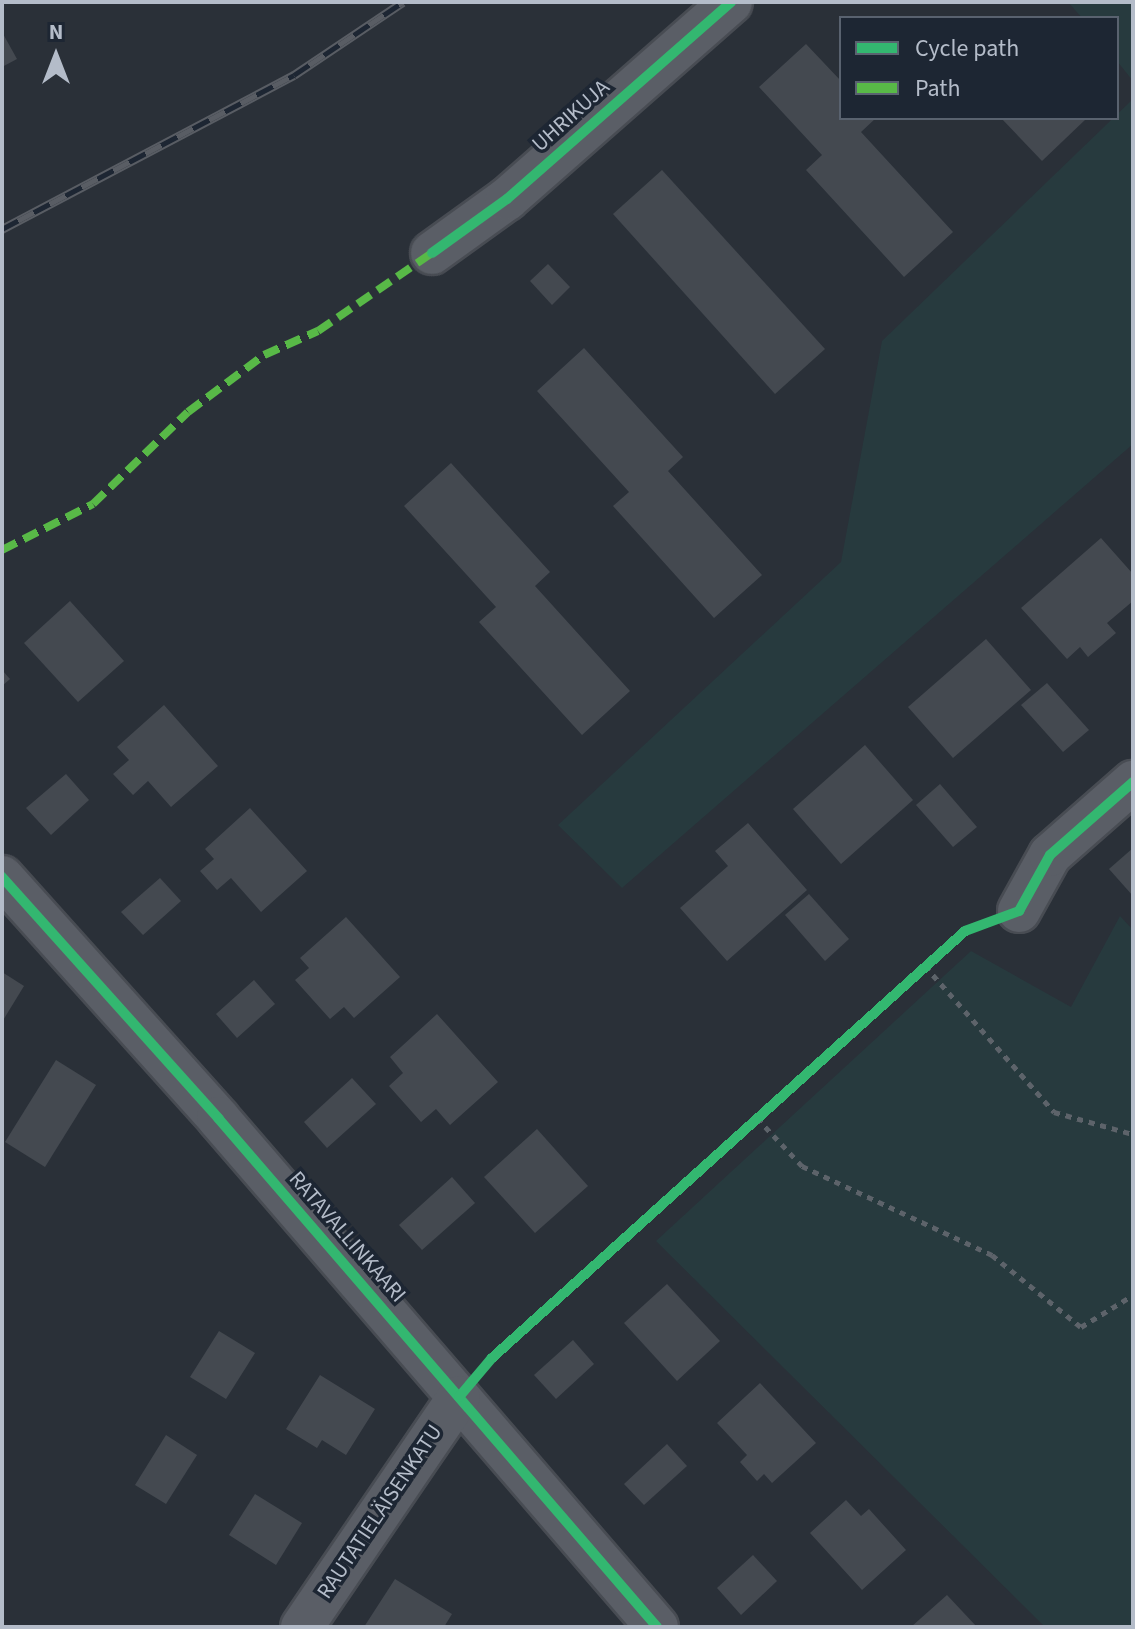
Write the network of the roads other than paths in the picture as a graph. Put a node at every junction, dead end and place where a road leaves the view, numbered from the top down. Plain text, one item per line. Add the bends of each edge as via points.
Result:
1 (731, 2) edge
2 (432, 253) dead end
3 (1133, 782) edge
4 (2, 877) edge
5 (1019, 911) dead end
6 (459, 1397) junction
7 (302, 1627) edge
8 (657, 1627) edge

1 - 2 street, UHRIKUJA via 507,199
3 - 5 street via 1050,855
4 - 6 street, RATAVALLINKAARI
6 - 7 street, RAUTATIELÄISENKATU
6 - 8 street, RATAVALLINKAARI

